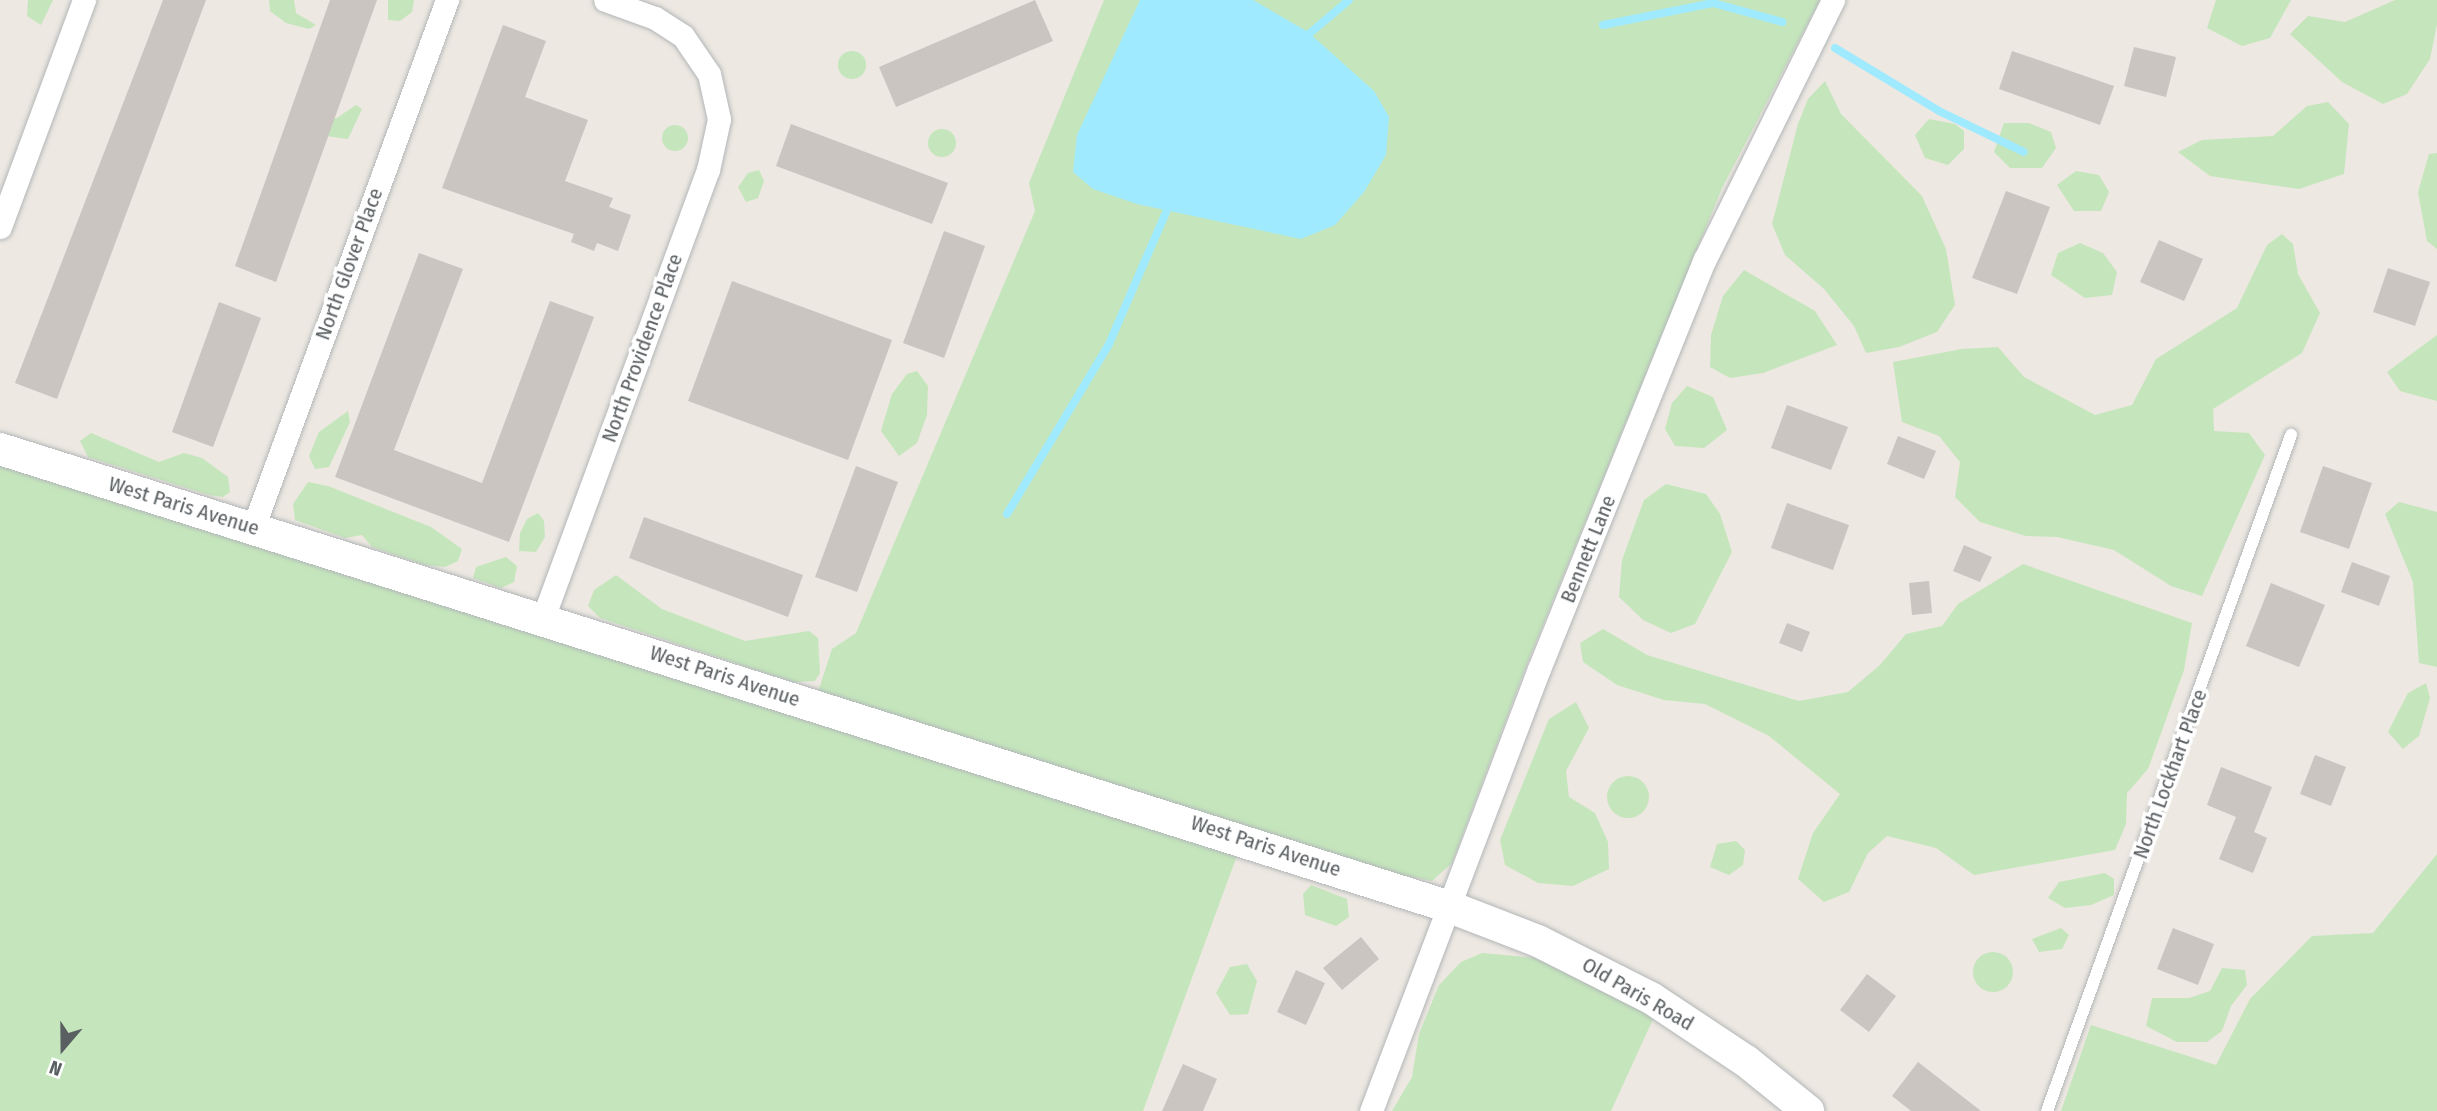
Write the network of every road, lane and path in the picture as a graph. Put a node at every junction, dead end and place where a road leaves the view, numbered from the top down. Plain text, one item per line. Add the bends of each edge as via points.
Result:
1 (84, 0) edge
2 (447, 0) edge
3 (605, 0) edge
4 (1833, 0) edge
5 (0, 227) edge
6 (2291, 435) dead end
7 (0, 449) edge
8 (253, 528) junction
9 (543, 618) junction
10 (1450, 907) junction
11 (1371, 1111) edge
12 (1808, 1111) edge
13 (2047, 1111) edge

1 - 5 street
2 - 8 street, North Glover Place
3 - 9 street, North Providence Place via 655,18 683,36 709,74 719,119 708,170
4 - 10 street, Bennett Lane via 1705,259 1539,668
6 - 13 lane, North Lockhart Place
7 - 8 main road, West Paris Avenue
8 - 9 main road, West Paris Avenue
9 - 10 main road, West Paris Avenue
10 - 11 street, Bennett Lane
10 - 12 main road, Old Paris Road via 1538,941 1651,998 1746,1061

